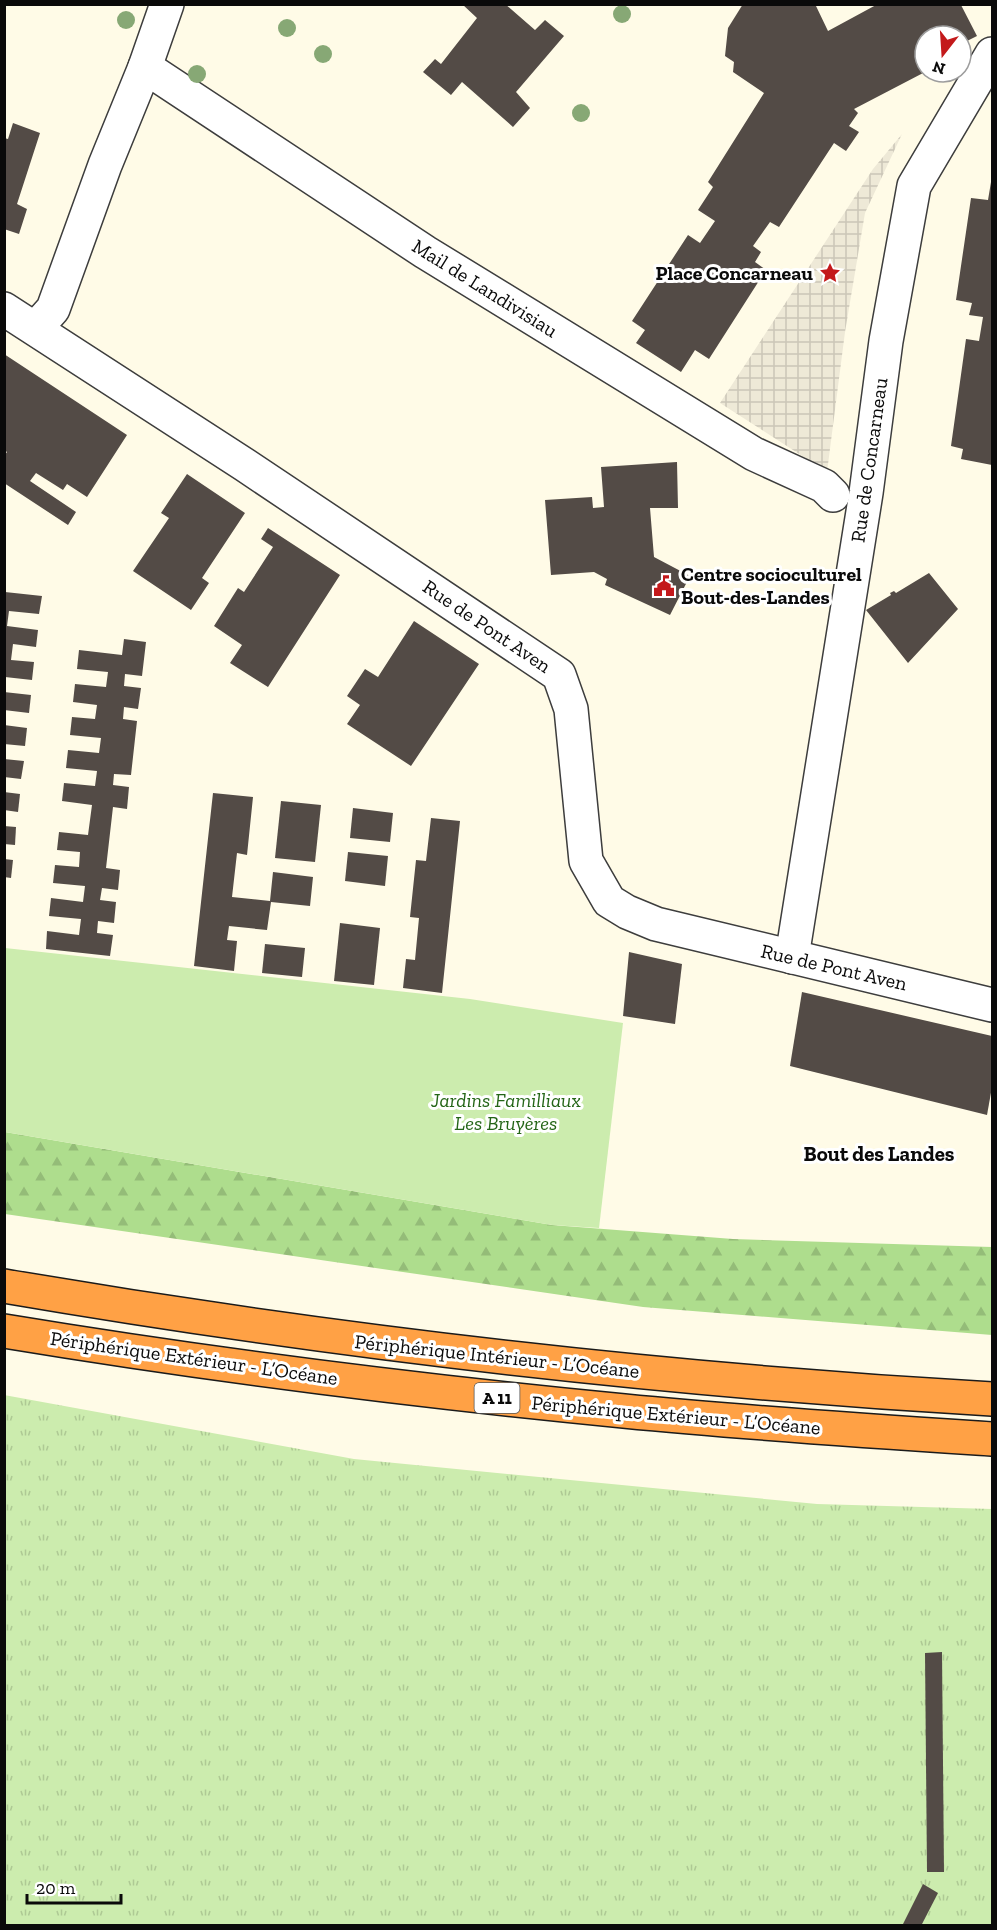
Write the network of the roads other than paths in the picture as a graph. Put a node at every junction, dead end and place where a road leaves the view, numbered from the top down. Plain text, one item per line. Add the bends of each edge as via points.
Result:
1 (167, 4) edge
2 (993, 54) edge
3 (145, 67) junction
4 (4, 309) edge
5 (36, 328) junction
6 (833, 495) dead end
7 (792, 957) junction
8 (993, 1005) edge
9 (4, 1286) edge
10 (4, 1331) edge
11 (993, 1381) edge
12 (959, 1397) junction
13 (993, 1399) edge
14 (993, 1439) edge

1 - 3 street
2 - 7 street, Rue de Concarneau via 914,186 886,341 866,493
3 - 5 street via 53,309
3 - 6 street, Mail de Landivisiau via 425,252 754,454 824,486
4 - 5 street, Rue de Pont Aven
5 - 7 street, Rue de Pont Aven via 559,675 571,709 586,861 609,901 657,924
7 - 8 street, Rue de Pont Aven
9 - 12 highway, Périphérique Intérieur - L’Océane / A 11 via 322,1336 488,1356 666,1375
10 - 14 highway, Périphérique Extérieur - L’Océane / A 11 via 490,1398
11 - 12 highway
12 - 13 highway, Périphérique Intérieur - L’Océane / A 11

